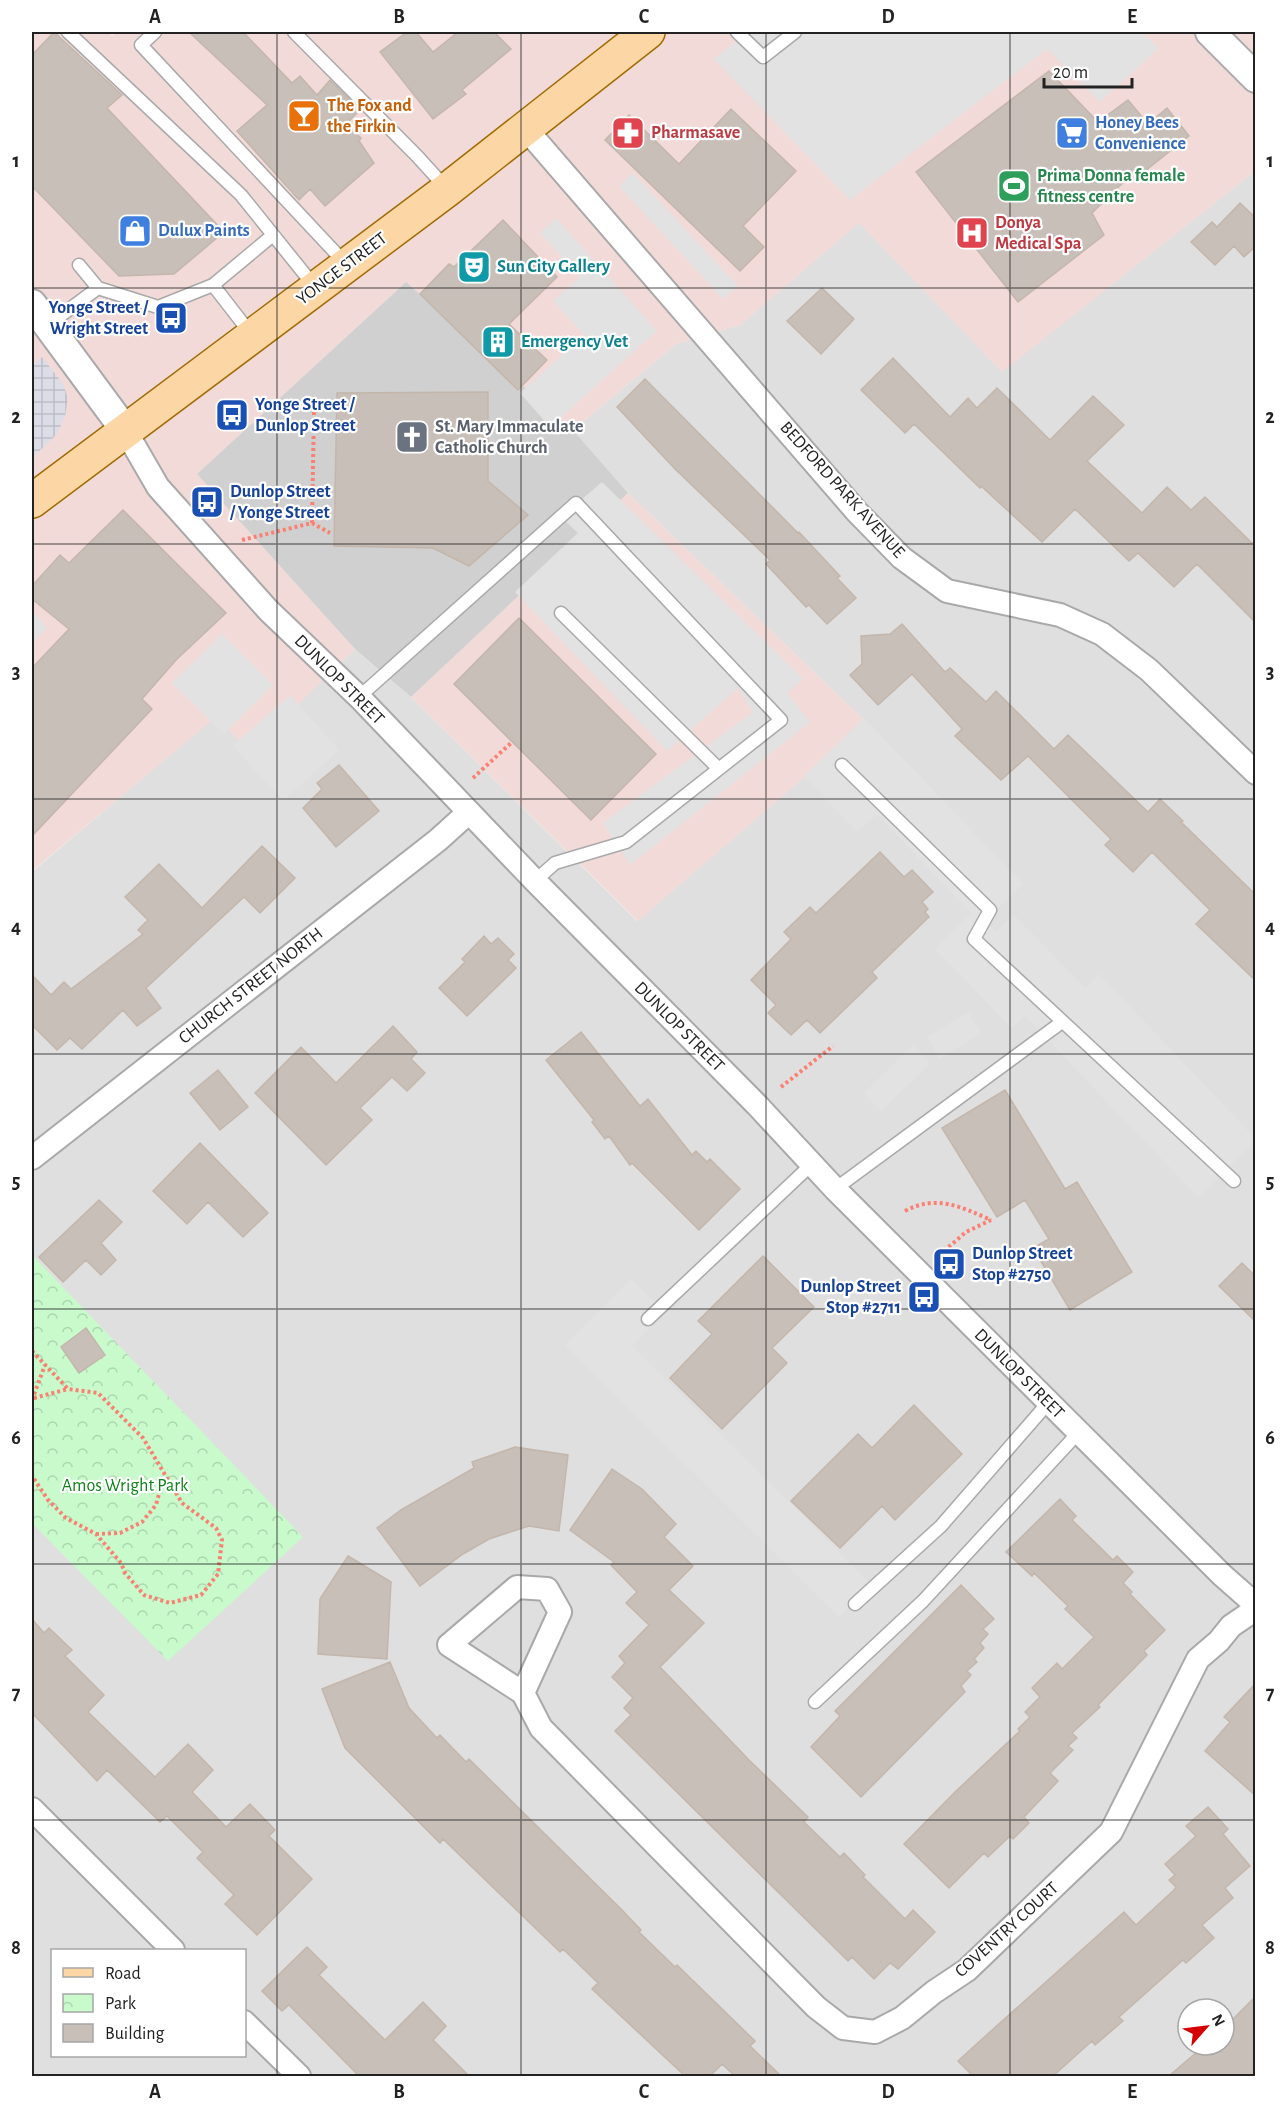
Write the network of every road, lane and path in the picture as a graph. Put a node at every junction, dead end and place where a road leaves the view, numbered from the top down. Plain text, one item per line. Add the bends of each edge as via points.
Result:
1 (68, 32) edge
2 (155, 32) edge
3 (294, 32) edge
4 (646, 32) edge
5 (737, 32) edge
6 (795, 32) edge
7 (1210, 32) edge
8 (1256, 78) edge
9 (526, 129) junction
10 (447, 190) junction
11 (273, 235) junction
12 (79, 265) dead end
13 (347, 265) junction
14 (213, 285) junction
15 (98, 288) junction
16 (316, 288) junction
17 (39, 315) edge
18 (253, 336) junction
19 (314, 410) dead end
20 (124, 430) junction
21 (32, 501) edge
22 (312, 523) junction
23 (330, 533) dead end
24 (242, 540) dead end
25 (561, 612) dead end
26 (359, 697) junction
27 (512, 742) dead end
28 (842, 765) dead end
29 (719, 768) junction
30 (1256, 773) edge
31 (471, 781) dead end
32 (470, 812) junction
33 (535, 881) junction
34 (1062, 1022) junction
35 (833, 1046) dead end
36 (781, 1087) dead end
37 (32, 1158) edge
38 (812, 1164) junction
39 (1234, 1180) dead end
40 (835, 1189) junction
41 (905, 1211) dead end
42 (944, 1251) dead end
43 (648, 1319) dead end
44 (32, 1351) edge
45 (45, 1365) junction
46 (68, 1389) junction
47 (33, 1399) edge
48 (1048, 1402) junction
49 (1078, 1433) junction
50 (165, 1474) junction
51 (32, 1476) edge
52 (96, 1534) junction
53 (855, 1604) dead end
54 (1256, 1607) edge
55 (523, 1693) junction
56 (815, 1702) dead end
57 (32, 1809) edge
58 (172, 1949) edge
59 (246, 2024) edge
60 (299, 2076) edge

1 - 11 lane via 241,195
2 - 13 lane via 141,45
3 - 10 lane
4 - 9 main road, YONGE STREET
5 - 6 lane via 763,57
7 - 8 street
9 - 10 main road, YONGE STREET
9 - 30 street, BEDFORD PARK AVENUE via 849,503 902,558 947,591 1060,615 1102,634 1149,670
10 - 13 main road, YONGE STREET
11 - 14 lane
11 - 16 lane
12 - 15 lane
13 - 16 main road, YONGE STREET
14 - 15 lane via 158,307
14 - 18 lane
15 - 17 lane
16 - 18 main road, YONGE STREET
17 - 20 street
18 - 20 main road, YONGE STREET
19 - 22 path
20 - 21 main road, YONGE STREET
20 - 26 street, DUNLOP STREET via 158,487 268,610
22 - 23 path
22 - 24 path
25 - 29 lane
26 - 29 lane via 576,503 781,720
26 - 32 street, DUNLOP STREET
27 - 31 path
28 - 34 lane via 990,910 974,939
29 - 33 lane via 626,842 555,863
32 - 33 street, DUNLOP STREET
32 - 37 street, CHURCH STREET NORTH
33 - 38 street, DUNLOP STREET
34 - 39 lane
34 - 40 lane
35 - 36 path
38 - 40 street, DUNLOP STREET
38 - 43 lane
40 - 48 street, DUNLOP STREET
41 - 42 path via 940,1202 992,1220 966,1232
44 - 45 path
45 - 46 path
45 - 47 path
46 - 47 path
46 - 50 path via 98,1393 143,1438
48 - 49 street, DUNLOP STREET
48 - 53 lane via 941,1526
49 - 54 street, DUNLOP STREET
49 - 56 lane via 923,1601
50 - 52 path via 156,1505 142,1522 120,1533
50 - 52 path via 182,1503 216,1528 222,1540 218,1574 201,1595 170,1603 144,1594
51 - 52 path via 66,1518
54 - 55 street, COVENTRY COURT via 1197,1659 1111,1832 967,1970 902,2018 874,2032 843,2028 816,2007 541,1728
55 - 55 street, COVENTRY COURT via 449,1645 517,1587 547,1588 560,1612
57 - 58 street
59 - 60 street

